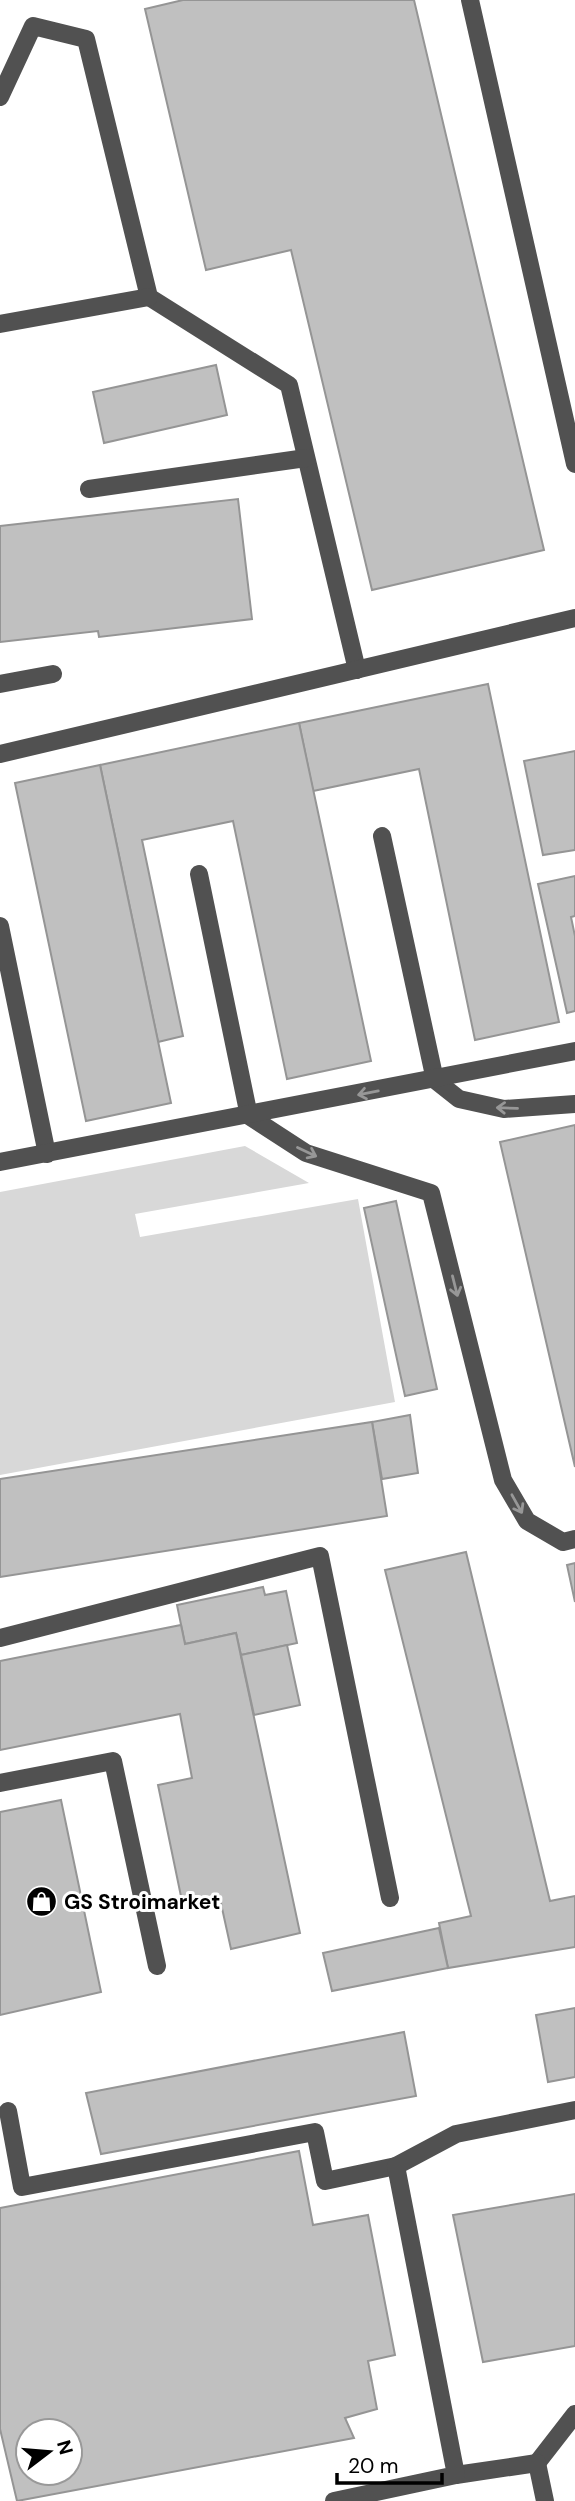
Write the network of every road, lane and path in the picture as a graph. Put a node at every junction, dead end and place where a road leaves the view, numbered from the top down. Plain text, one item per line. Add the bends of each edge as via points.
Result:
1 (470, 0) edge
2 (0, 97) edge
3 (149, 297) junction
4 (0, 324) edge
5 (568, 400) edge
6 (306, 458) junction
7 (575, 464) edge
8 (89, 489) dead end
9 (575, 618) edge
10 (357, 670) junction
11 (53, 674) dead end
12 (0, 684) edge
13 (0, 754) edge
14 (382, 835) dead end
15 (199, 874) dead end
16 (0, 926) edge
17 (575, 1051) edge
18 (435, 1080) junction
19 (575, 1104) edge
20 (249, 1116) junction
21 (47, 1154) junction
22 (0, 1162) edge
23 (575, 1539) edge
24 (0, 1638) edge
25 (0, 1783) edge
26 (390, 1898) dead end
27 (157, 1966) dead end
28 (8, 2110) dead end
29 (575, 2110) edge
30 (396, 2166) junction
31 (575, 2414) edge
32 (537, 2463) junction
33 (456, 2475) junction
34 (334, 2501) edge
35 (545, 2501) edge

1 - 5 lane
2 - 3 lane via 33,26 86,39
3 - 4 lane
3 - 6 lane via 289,384
5 - 7 lane
6 - 8 lane
6 - 10 lane
9 - 10 lane
10 - 13 lane
11 - 12 lane
14 - 18 lane
15 - 20 lane
16 - 21 lane
17 - 18 lane
19 -> 18 lane via 504,1109 459,1100
18 -> 20 lane
20 - 21 lane
20 -> 23 lane via 306,1153 432,1193 503,1480 527,1521 563,1542
21 - 22 lane
24 - 26 lane via 320,1556
25 - 27 lane via 113,1761
28 - 30 lane via 22,2188 315,2132 325,2181
29 - 30 lane via 456,2134
30 - 33 lane
31 - 32 lane
32 - 33 lane
32 - 35 lane
33 - 34 lane

